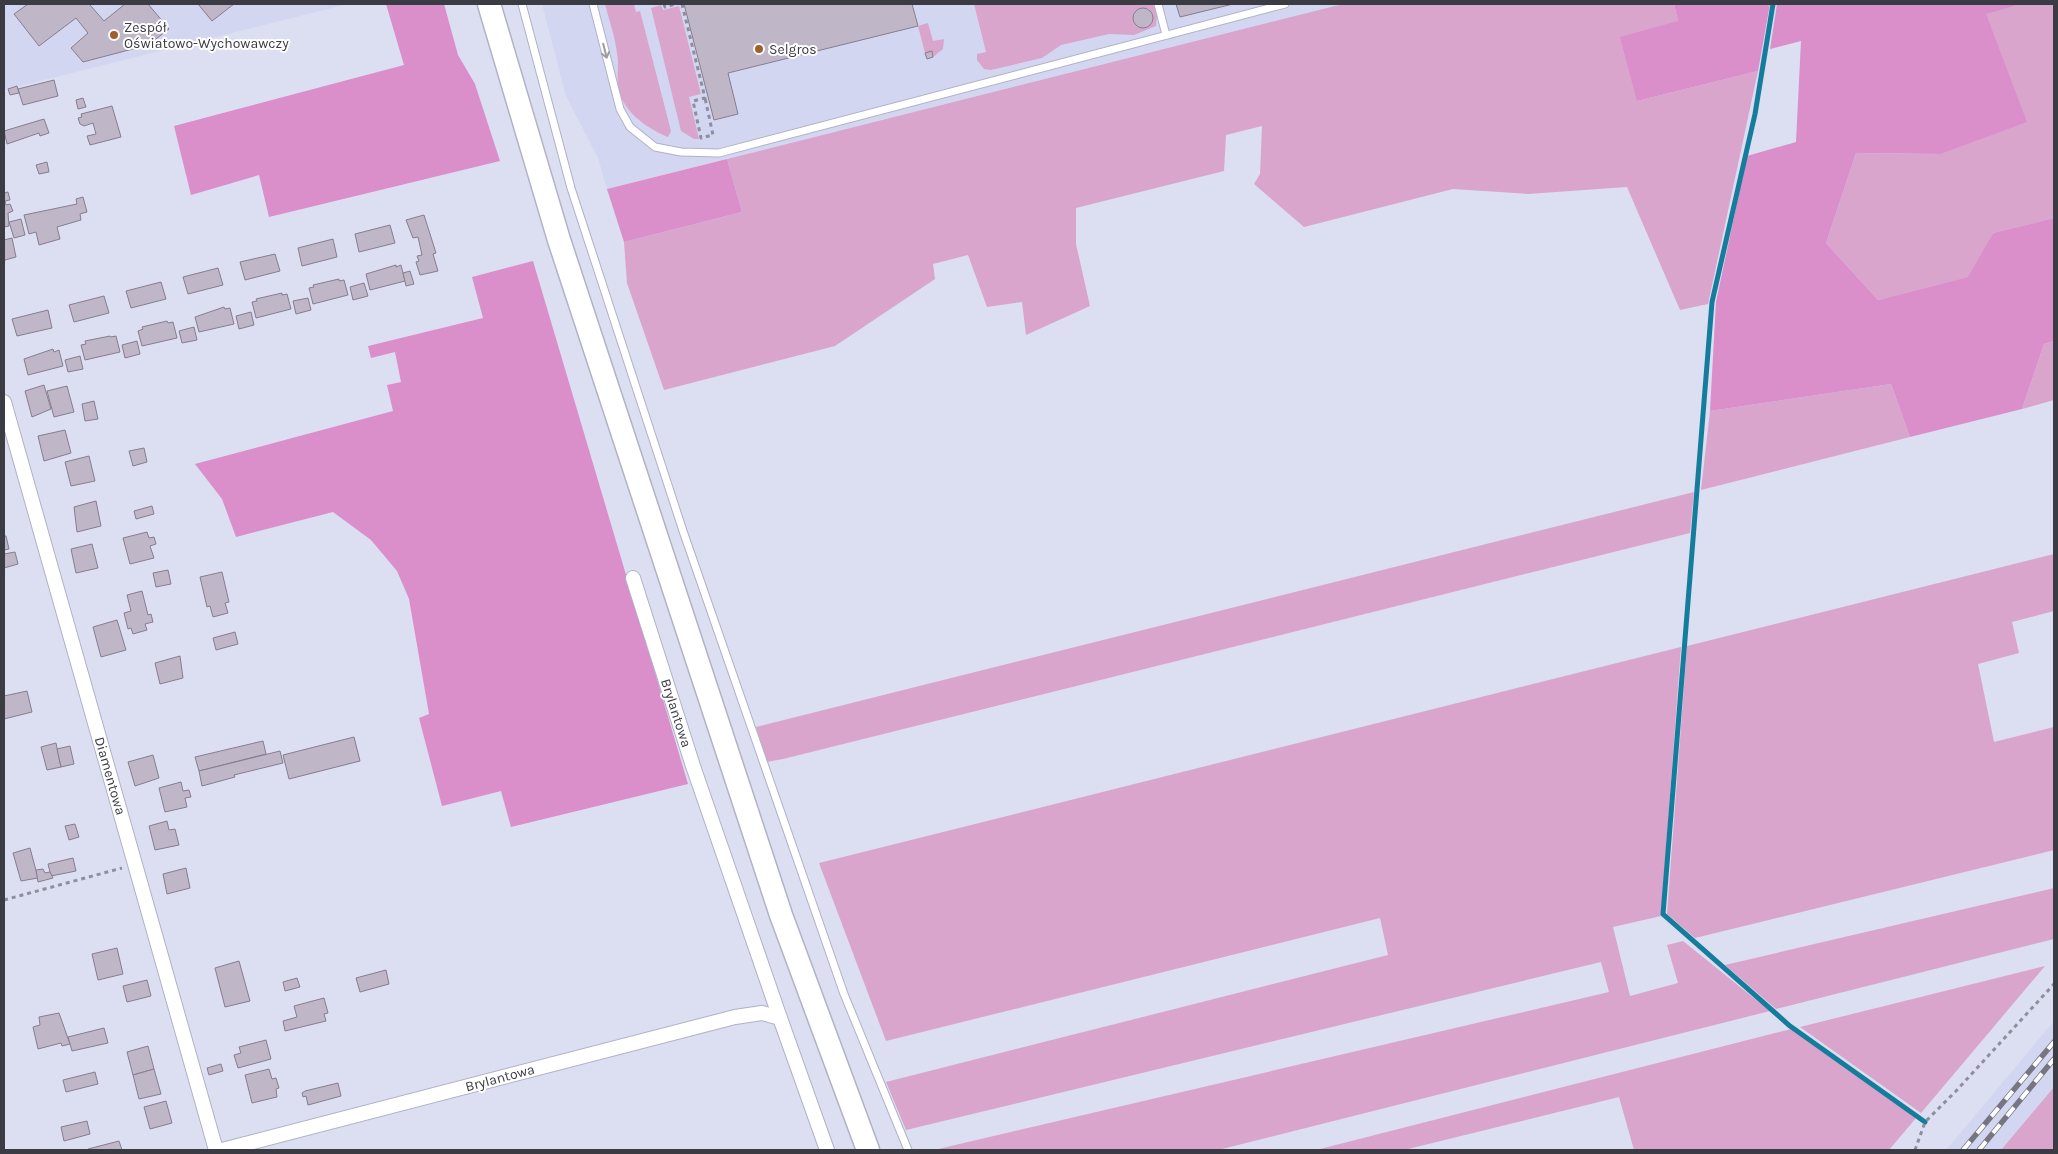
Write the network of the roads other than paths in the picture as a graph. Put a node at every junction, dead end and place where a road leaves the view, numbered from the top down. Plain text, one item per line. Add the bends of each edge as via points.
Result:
1 (489, 4) edge
2 (522, 4) edge
3 (593, 4) edge
4 (1158, 4) edge
5 (1285, 4) edge
6 (1166, 35) junction
7 (4, 402) edge
8 (633, 578) dead end
9 (780, 1018) junction
10 (216, 1150) edge
11 (222, 1150) edge
12 (827, 1150) edge
13 (868, 1150) edge
14 (908, 1150) edge

1 - 13 main road via 558,240 769,877
2 - 14 lane via 571,188 683,531 844,994
3 -> 6 lane via 620,109 630,127 655,147 681,152 719,153
4 - 6 lane
5 - 6 lane
7 - 10 street, Diamentowa
8 - 9 street, Brylantowa via 693,766
9 - 11 street, Brylantowa via 762,1014 735,1017
9 - 12 street, Brylantowa

